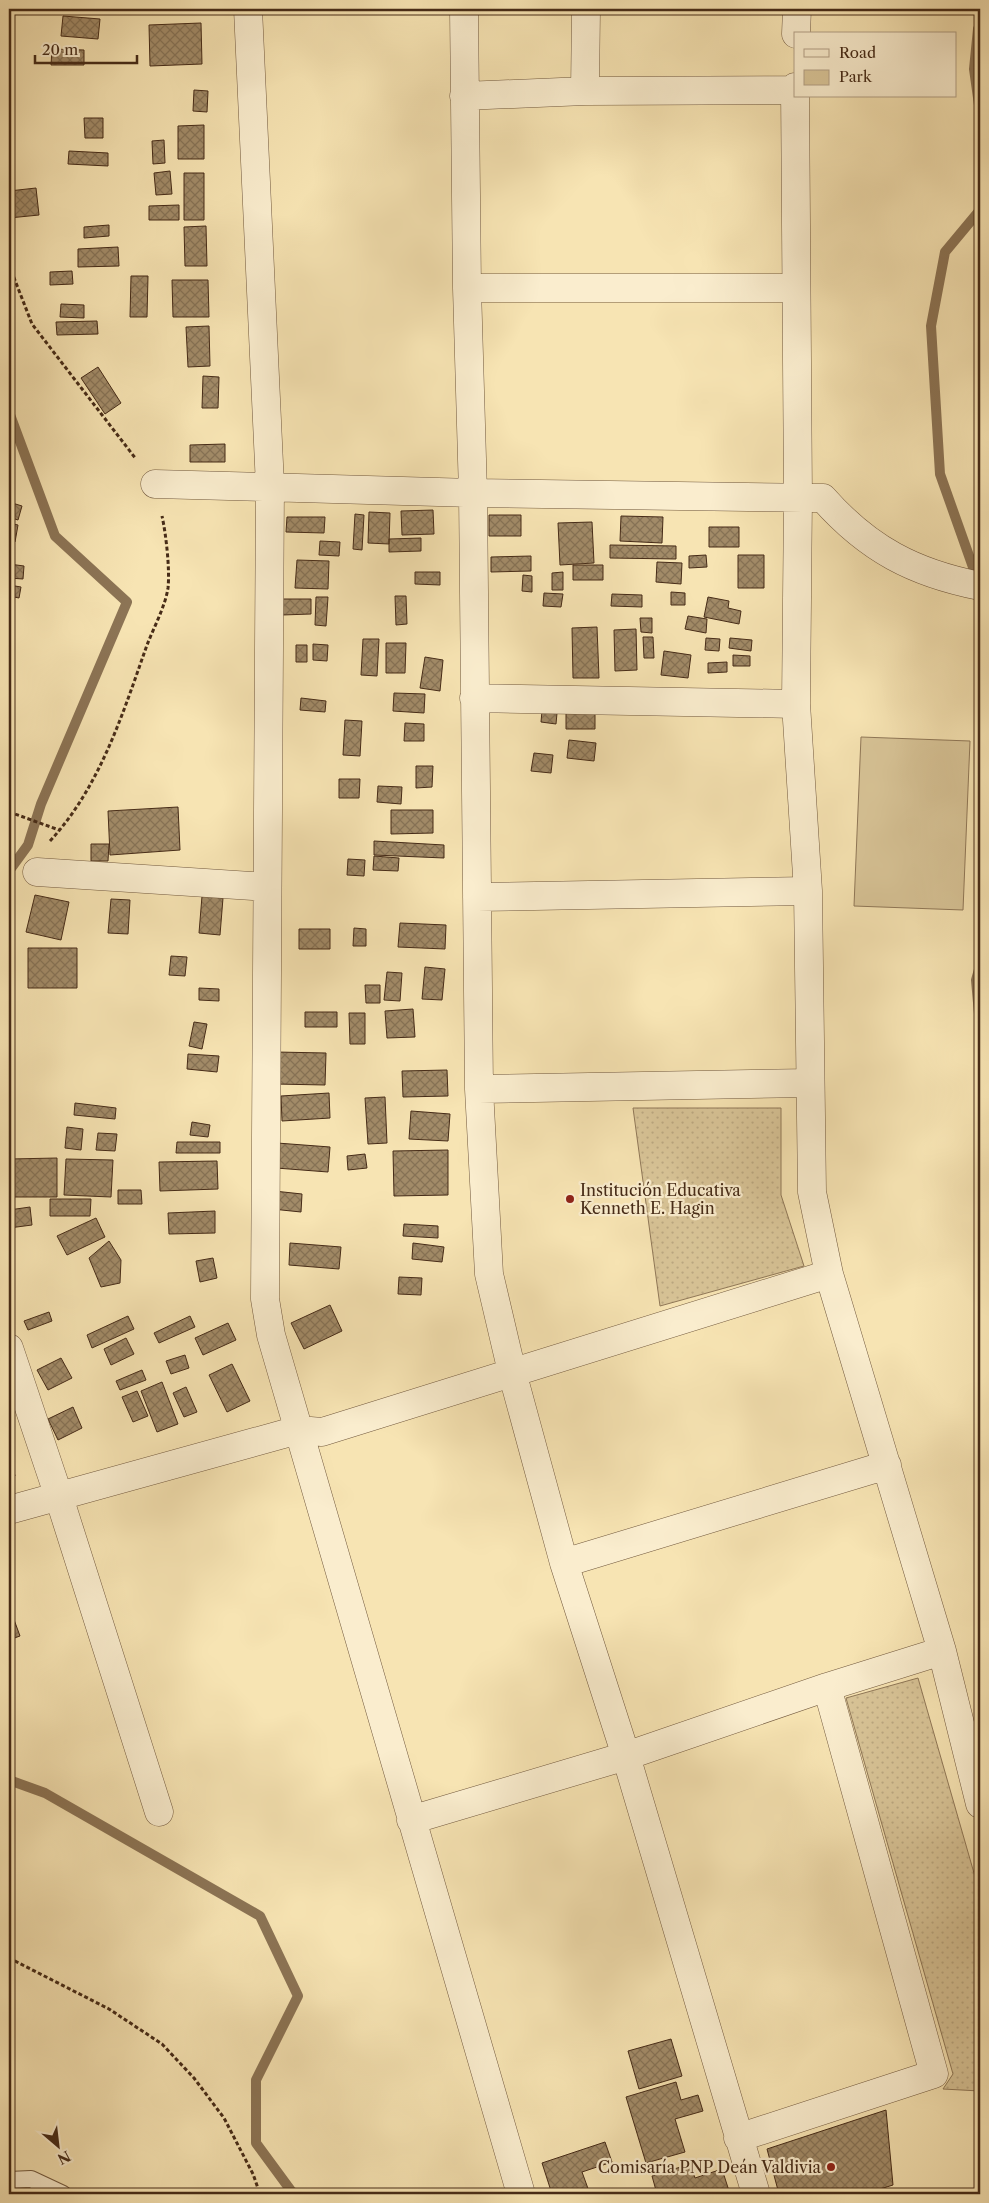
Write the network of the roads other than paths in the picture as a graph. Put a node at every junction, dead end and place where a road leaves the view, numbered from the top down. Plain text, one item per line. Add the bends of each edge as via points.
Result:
1 (248, 9) edge
2 (464, 9) edge
3 (586, 9) edge
4 (797, 9) edge
5 (796, 32) edge
6 (794, 89) edge
7 (585, 91) junction
8 (464, 96) junction
9 (795, 98) edge
10 (468, 288) junction
11 (795, 288) junction
12 (155, 484) road end
13 (270, 486) junction
14 (474, 493) junction
15 (798, 498) junction
16 (980, 586) edge
17 (474, 698) junction
18 (796, 704) junction
19 (37, 872) road end
20 (267, 887) junction
21 (808, 891) junction
22 (477, 897) junction
23 (809, 1083) junction
24 (479, 1089) junction
25 (829, 1274) junction
26 (9, 1348) edge
27 (512, 1372) junction
28 (298, 1430) junction
29 (887, 1465) junction
30 (59, 1496) junction
31 (9, 1510) edge
32 (564, 1564) junction
33 (942, 1651) junction
34 (826, 1687) junction
35 (626, 1756) junction
36 (980, 1804) edge
37 (159, 1812) dead end
38 (410, 1820) junction
39 (738, 2138) junction
40 (9, 2180) edge
41 (63, 2194) edge
42 (521, 2194) edge
43 (756, 2194) edge

1 - 13 street
2 - 8 street
3 - 7 street
4 - 5 street
6 - 7 street
7 - 8 street
8 - 10 street
9 - 11 street
10 - 11 street
10 - 14 street
11 - 15 street
12 - 13 street
13 - 14 street
13 - 20 street
14 - 15 street
14 - 17 street
15 - 16 street via 823,498 840,517 881,551 923,570
15 - 18 street
17 - 18 street
17 - 22 street
18 - 21 street
19 - 20 street
20 - 28 street via 265,1299 271,1335
21 - 22 street
21 - 23 street
22 - 24 street
23 - 24 street
23 - 25 street via 812,1192
24 - 27 street via 489,1274
25 - 27 street
25 - 29 street
26 - 30 street
27 - 28 street via 322,1432
27 - 32 street
28 - 30 street
28 - 38 street
29 - 32 street
29 - 33 street
30 - 31 street
30 - 37 street
32 - 35 street
33 - 34 street
33 - 36 street
34 - 35 street
34 - 39 street via 934,2074
35 - 38 street
35 - 39 street
38 - 42 street
39 - 43 street
40 - 41 lane via 31,2179

